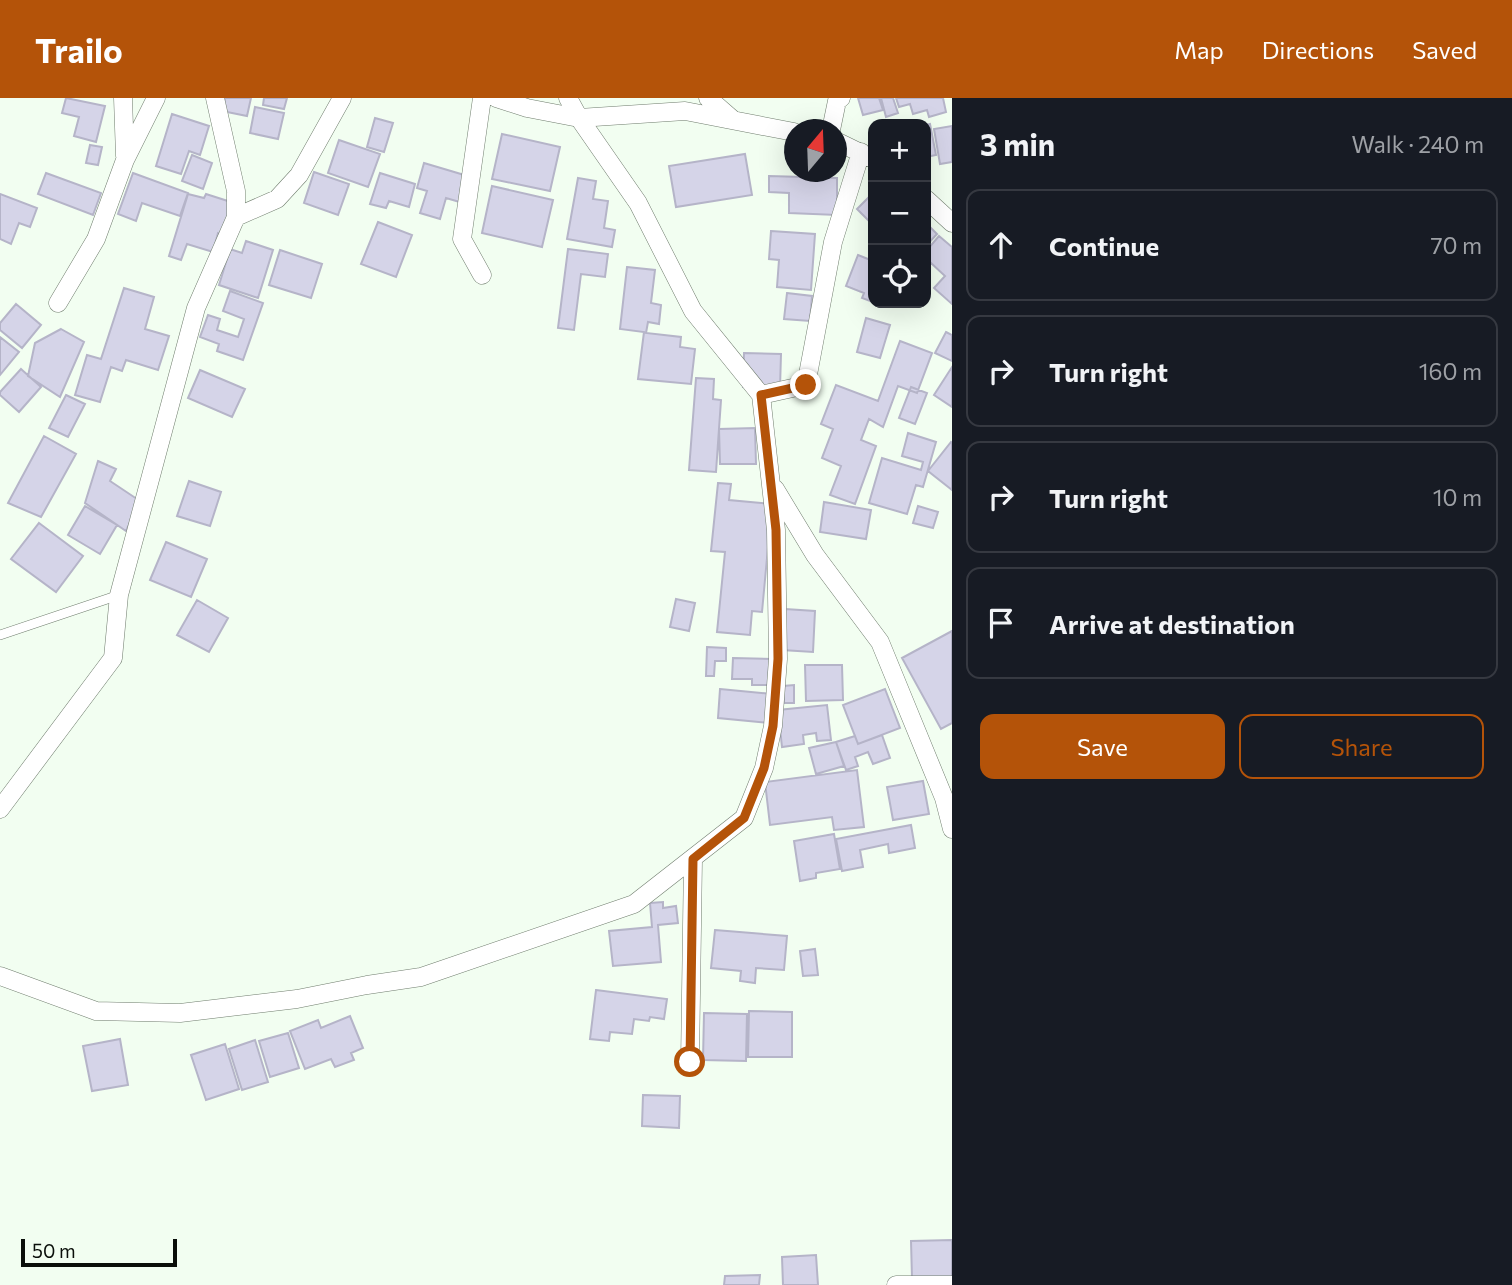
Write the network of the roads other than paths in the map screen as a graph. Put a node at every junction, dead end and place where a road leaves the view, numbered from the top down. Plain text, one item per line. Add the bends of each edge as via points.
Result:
1 (123, 98) edge
2 (156, 98) edge
3 (215, 98) edge
4 (342, 98) edge
5 (482, 98) edge
6 (496, 98) edge
7 (568, 98) edge
8 (708, 98) edge
9 (841, 98) edge
10 (579, 118) junction
11 (834, 119) edge
12 (735, 121) junction
13 (784, 130) edge
14 (847, 146) edge
15 (867, 155) edge
16 (125, 160) junction
17 (931, 204) edge
18 (236, 217) junction
19 (952, 223) edge
20 (482, 275) dead end
21 (58, 303) dead end
22 (761, 395) junction
23 (771, 483) junction
24 (119, 595) junction
25 (0, 635) edge
26 (0, 809) edge
27 (952, 829) edge
28 (693, 859) junction
29 (0, 976) edge
30 (690, 1062) dead end
31 (896, 1285) edge
32 (952, 1285) edge

1 - 16 street
2 - 16 street
3 - 18 street via 236,191
4 - 18 street via 299,175 276,199
5 - 20 street via 462,239
6 - 10 street
7 - 10 street
8 - 12 street
9 - 11 street
10 - 12 street via 685,111
10 - 22 street via 638,203 693,311
12 - 13 street
14 - 15 street
15 - 22 street via 833,242 806,385
16 - 21 street via 96,240
17 - 19 street
18 - 24 street via 196,308
22 - 23 street
23 - 27 street via 815,555 880,642 944,797
23 - 28 street via 778,659 773,726 764,768 744,818
24 - 25 lane
24 - 26 street via 113,659
28 - 29 street via 634,904 552,934 421,977 297,999 180,1013 96,1011
28 - 30 street
31 - 32 street

